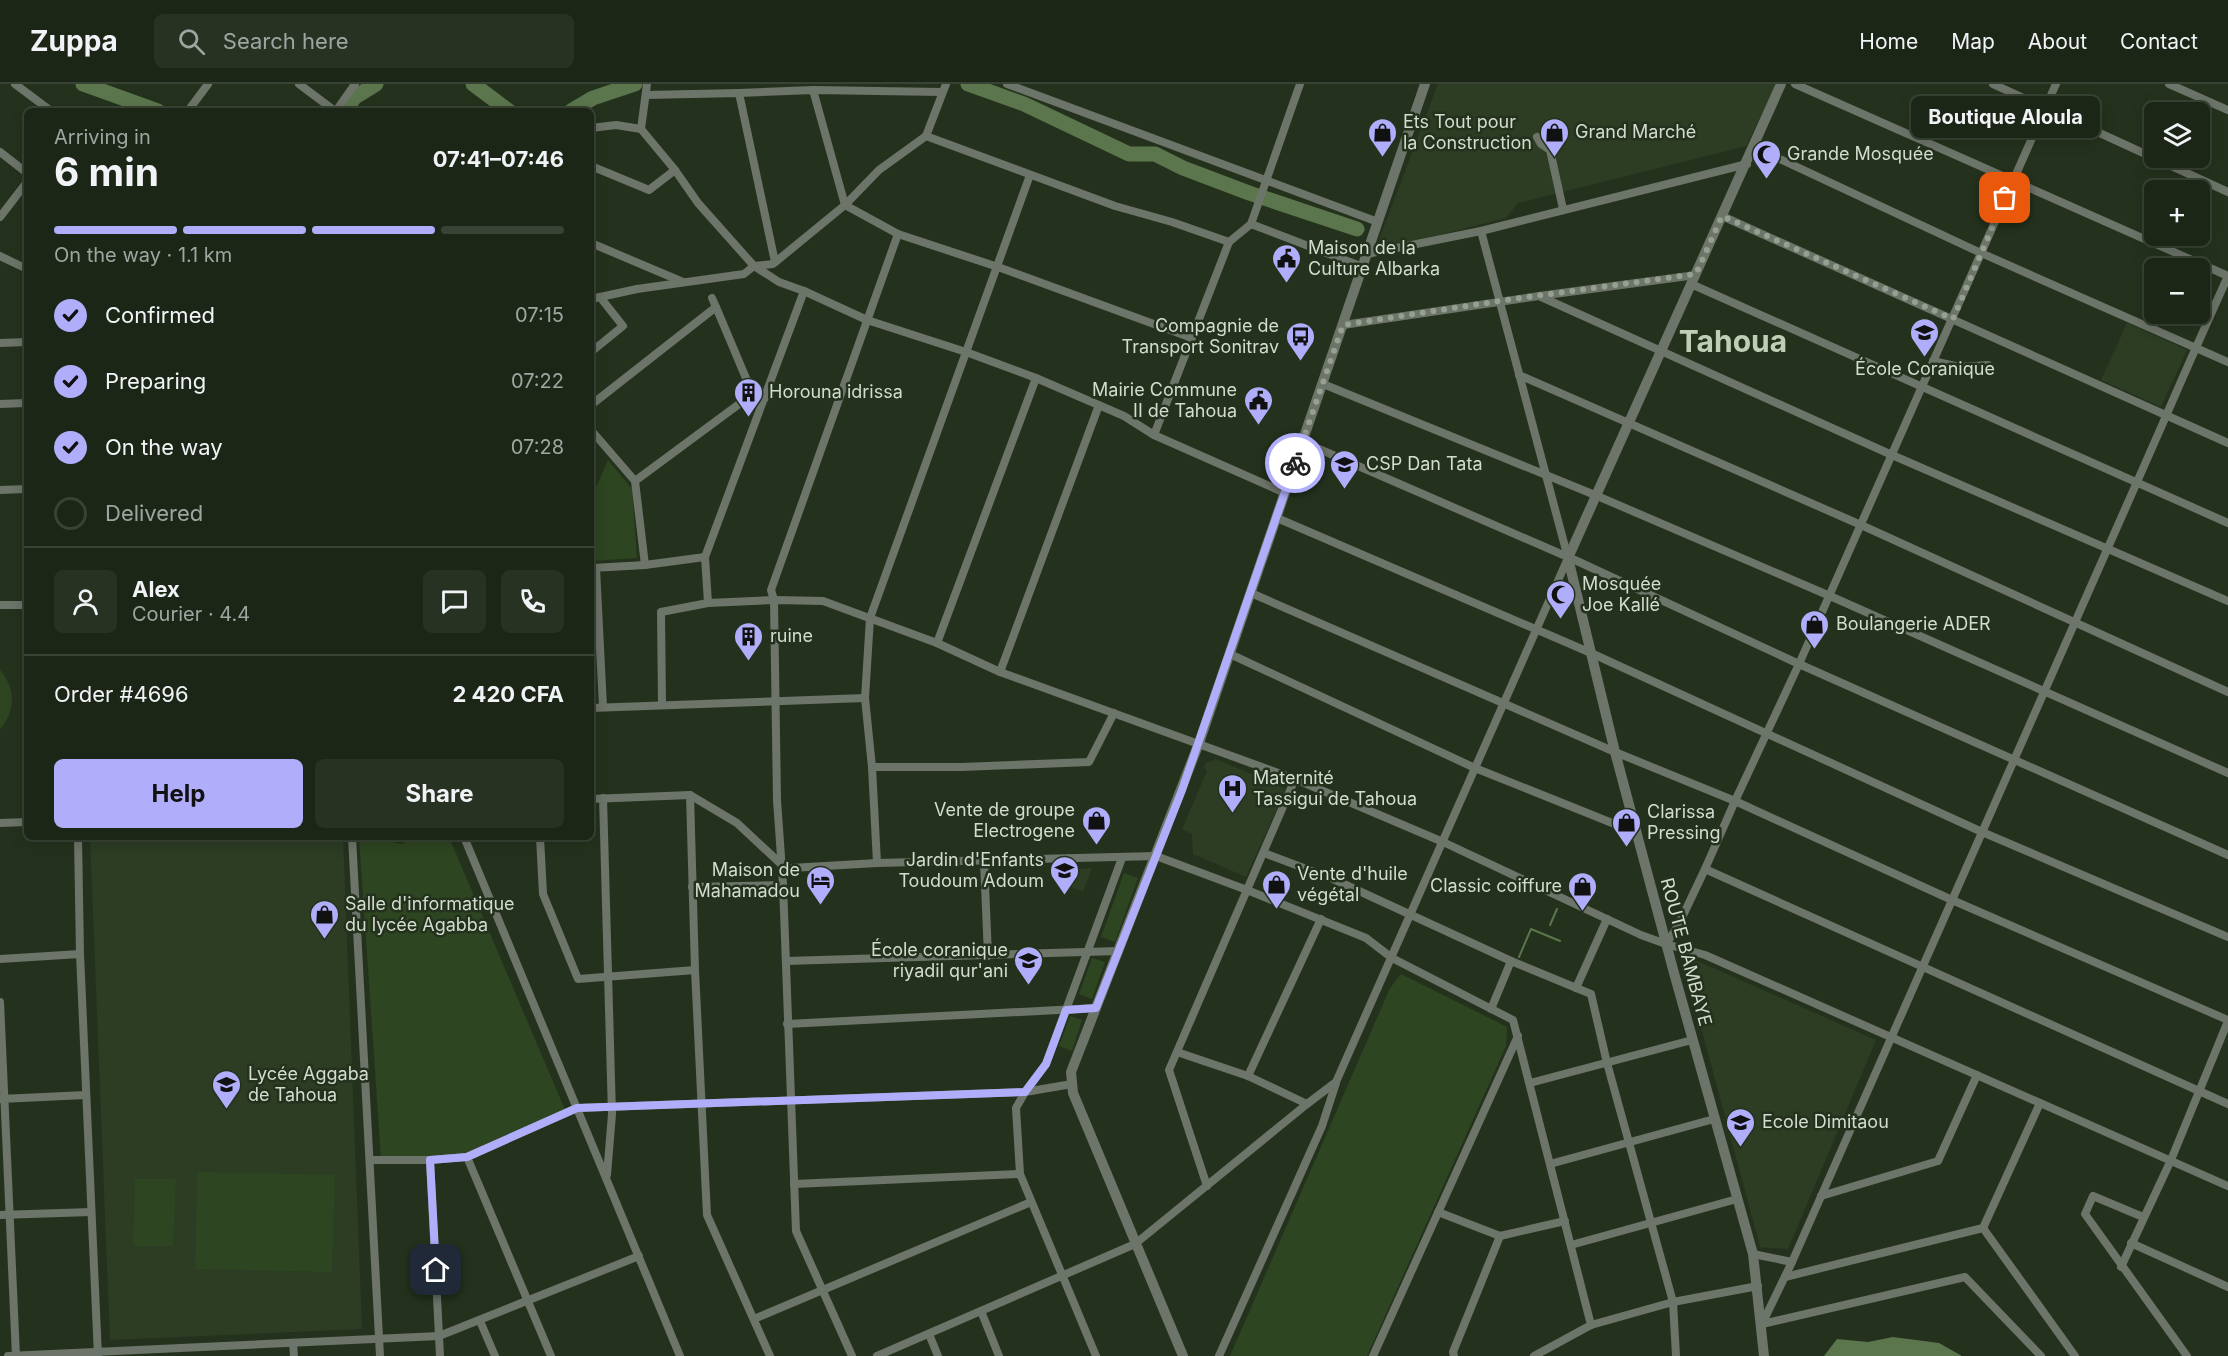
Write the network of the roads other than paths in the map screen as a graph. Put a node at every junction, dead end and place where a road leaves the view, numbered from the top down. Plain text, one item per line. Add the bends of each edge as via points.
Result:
1 (15, 84) edge
2 (208, 84) edge
3 (299, 84) edge
4 (355, 84) edge
5 (647, 84) edge
6 (1007, 84) edge
7 (1299, 84) edge
8 (1425, 84) edge
9 (1781, 84) edge
10 (1795, 84) edge
11 (1993, 84) edge
12 (2056, 84) edge
13 (2169, 84) edge
14 (944, 88) edge
15 (813, 90) junction
16 (740, 93) junction
17 (646, 95) junction
18 (2046, 107) junction
19 (47, 108) edge
20 (190, 108) edge
21 (332, 108) edge
22 (338, 108) edge
23 (2228, 110) edge
24 (594, 128) edge
25 (642, 129) junction
26 (926, 136) junction
27 (1537, 137) dead end
28 (1754, 147) junction
29 (0, 152) edge
30 (1747, 164) junction
31 (594, 167) edge
32 (675, 170) junction
33 (24, 171) edge
34 (1030, 175) junction
35 (2013, 179) junction
36 (1267, 181) junction
37 (24, 186) edge
38 (2228, 192) edge
39 (844, 205) junction
40 (1563, 209) junction
41 (1722, 216) junction
42 (0, 217) edge
43 (1378, 222) junction
44 (1251, 224) junction
45 (1480, 231) junction
46 (898, 234) junction
47 (1229, 242) junction
48 (594, 244) edge
49 (1981, 253) junction
50 (1367, 254) junction
51 (0, 256) edge
52 (775, 262) junction
53 (754, 266) junction
54 (998, 267) junction
55 (1362, 267) junction
56 (24, 268) edge
57 (1693, 279) junction
58 (683, 282) junction
59 (804, 291) junction
60 (1539, 296) junction
61 (712, 297) dead end
62 (595, 298) edge
63 (1499, 301) junction
64 (716, 307) junction
65 (1953, 319) junction
66 (867, 320) junction
67 (1343, 325) junction
68 (1192, 338) junction
69 (24, 342) edge
70 (0, 343) edge
71 (2196, 348) junction
72 (594, 349) edge
73 (966, 352) junction
74 (1661, 352) junction
75 (1933, 360) junction
76 (2228, 362) edge
77 (1988, 365) dead end
78 (1519, 375) junction
79 (1036, 378) junction
80 (1323, 384) junction
81 (1923, 387) junction
82 (754, 393) junction
83 (765, 398) junction
84 (24, 403) edge
85 (594, 403) edge
86 (0, 404) edge
87 (1099, 405) junction
88 (2167, 415) junction
89 (1628, 423) junction
90 (594, 433) edge
91 (1154, 435) junction
92 (1303, 442) junction
93 (2228, 443) edge
94 (1892, 455) junction
95 (1546, 475) junction
96 (635, 481) junction
97 (2137, 482) junction
98 (24, 489) edge
99 (0, 490) edge
100 (1285, 493) junction
101 (1595, 495) junction
102 (1277, 518) junction
103 (2228, 523) edge
104 (1861, 525) junction
105 (2108, 548) junction
106 (705, 557) junction
107 (1568, 558) junction
108 (645, 565) junction
109 (594, 568) edge
110 (1251, 593) junction
111 (1830, 596) junction
112 (774, 600) junction
113 (2228, 601) edge
114 (708, 603) junction
115 (24, 604) edge
116 (0, 605) edge
117 (870, 618) junction
118 (2075, 623) junction
119 (1537, 630) junction
120 (937, 643) junction
121 (1591, 653) junction
122 (1230, 654) junction
123 (1799, 664) junction
124 (1000, 672) junction
125 (2044, 692) junction
126 (2228, 692) edge
127 (865, 698) junction
128 (775, 701) junction
129 (1504, 702) junction
130 (662, 705) junction
131 (603, 707) junction
132 (594, 708) edge
133 (1114, 713) junction
134 (1767, 732) junction
135 (1198, 743) junction
136 (1615, 752) junction
137 (2015, 758) junction
138 (872, 767) junction
139 (1476, 768) junction
140 (2228, 773) edge
141 (1295, 779) junction
142 (690, 795) junction
143 (603, 798) junction
144 (594, 799) edge
145 (1735, 801) junction
146 (24, 822) edge
147 (0, 823) edge
148 (1982, 832) junction
149 (1637, 833) junction
150 (78, 840) edge
151 (352, 840) edge
152 (465, 840) edge
153 (540, 840) edge
154 (1443, 842) junction
155 (1264, 853) junction
156 (2228, 855) edge
157 (1156, 856) junction
158 (1122, 858) junction
159 (984, 861) junction
160 (877, 863) junction
161 (782, 865) junction
162 (1705, 870) junction
163 (783, 885) junction
164 (692, 887) junction
165 (1247, 890) junction
166 (1952, 900) junction
167 (1411, 915) junction
168 (1321, 919) junction
169 (1607, 919) junction
170 (2228, 937) edge
171 (1666, 944) junction
172 (1119, 951) junction
173 (1087, 952) junction
174 (80, 954) junction
175 (988, 956) junction
176 (1392, 958) junction
177 (0, 959) edge
178 (786, 961) junction
179 (1511, 961) junction
180 (1922, 968) junction
181 (695, 970) junction
182 (607, 976) junction
183 (1576, 988) junction
184 (0, 1002) edge
185 (1096, 1008) junction
186 (1491, 1009) junction
187 (1066, 1010) junction
188 (2228, 1021) edge
189 (787, 1024) junction
190 (1518, 1036) junction
191 (1891, 1038) junction
192 (1692, 1040) junction
193 (1178, 1052) junction
194 (1607, 1062) junction
195 (1977, 1075) junction
196 (1248, 1076) junction
197 (1336, 1082) junction
198 (1530, 1083) junction
199 (1072, 1084) junction
200 (2198, 1090) junction
201 (1025, 1092) junction
202 (86, 1095) junction
203 (2, 1099) edge
204 (790, 1099) junction
205 (701, 1102) junction
206 (2040, 1103) junction
207 (1306, 1104) junction
208 (2228, 1104) edge
209 (612, 1106) junction
210 (577, 1108) junction
211 (1714, 1119) junction
212 (1628, 1142) junction
213 (467, 1157) junction
214 (370, 1160) junction
215 (430, 1160) junction
216 (2170, 1160) junction
217 (1550, 1164) junction
218 (1020, 1174) junction
219 (607, 1179) junction
220 (794, 1184) junction
221 (1207, 1186) junction
222 (2228, 1186) edge
223 (1821, 1196) junction
224 (1737, 1199) junction
225 (1031, 1202) junction
226 (91, 1212) junction
227 (1438, 1212) junction
228 (0, 1215) edge
229 (10, 1215) junction
230 (2143, 1216) junction
231 (1565, 1221) junction
232 (1651, 1223) junction
233 (1983, 1228) junction
234 (1500, 1236) junction
235 (2132, 1243) junction
236 (1135, 1244) junction
237 (1571, 1245) junction
238 (1753, 1254) junction
239 (639, 1256) junction
240 (1792, 1262) junction
241 (2121, 1267) junction
242 (1061, 1276) junction
243 (1785, 1277) junction
244 (1758, 1286) junction
245 (2228, 1287) edge
246 (823, 1290) junction
247 (528, 1300) junction
248 (1673, 1302) junction
249 (981, 1311) junction
250 (754, 1319) junction
251 (480, 1321) junction
252 (1762, 1324) junction
253 (1592, 1325) junction
254 (929, 1334) junction
255 (439, 1336) junction
256 (380, 1339) junction
257 (293, 1343) junction
258 (182, 1352) edge
259 (98, 1354) edge
260 (9, 1356) edge
261 (16, 1356) edge
262 (294, 1356) edge
263 (380, 1356) edge
264 (440, 1356) edge
265 (495, 1356) edge
266 (551, 1356) edge
267 (680, 1356) edge
268 (770, 1356) edge
269 (852, 1356) edge
270 (877, 1356) edge
271 (938, 1356) edge
272 (999, 1356) edge
273 (1096, 1356) edge
274 (1183, 1356) edge
275 (1219, 1356) edge
276 (1373, 1356) edge
277 (1454, 1356) edge
278 (1534, 1356) edge
279 (1676, 1356) edge
280 (1764, 1356) edge
281 (2041, 1356) edge
282 (2075, 1356) edge
283 (2187, 1356) edge

1 - 19 street
2 - 20 street
3 - 21 street
4 - 22 street
5 - 17 street
6 - 36 street
7 - 36 street
8 - 43 street
9 - 28 street
10 - 35 street
11 - 18 street
12 - 18 street
13 - 23 street
14 - 15 street
14 - 26 street
15 - 16 street
15 - 39 street
16 - 17 street
16 - 52 street
17 - 25 street
18 - 35 street
18 - 38 street
24 - 25 street via 616,125
25 - 32 street
26 - 34 street
26 - 39 street via 879,170
27 - 40 street via 1550,150
28 - 30 street
28 - 49 street
29 - 33 street
30 - 40 street
30 - 41 street
31 - 32 street via 649,190
32 - 53 street
34 - 47 street
34 - 54 street
35 - 49 street
35 - 71 street via 2228,276
36 - 43 street
36 - 44 street
37 - 42 street
39 - 46 street
39 - 52 street
40 - 45 street
41 - 57 street
41 - 65 street
43 - 50 street
44 - 47 street
44 - 55 street
45 - 50 street
45 - 63 street
46 - 54 street
46 - 66 street
47 - 68 street
48 - 58 street
49 - 65 street
49 - 71 street
50 - 55 street
51 - 56 street
52 - 53 street
53 - 58 street via 744,274
53 - 59 street via 779,282
54 - 68 street
54 - 73 street
55 - 67 street
57 - 60 street
57 - 74 street
57 - 81 street
58 - 62 street
59 - 66 street
59 - 83 street
60 - 63 street
60 - 74 street
61 - 64 street
62 - 72 street via 622,326
63 - 67 street
63 - 78 street
64 - 82 street
64 - 85 street
65 - 75 street
65 - 88 street
66 - 73 street
66 - 112 street via 771,590
67 - 80 street
68 - 91 street
69 - 70 street
71 - 76 street
71 - 88 street
73 - 79 street
73 - 117 street
74 - 89 street
74 - 94 street
75 - 77 street via 1959,367
75 - 81 street
78 - 89 street
78 - 95 street
79 - 87 street
79 - 120 street
80 - 92 street
80 - 95 street
81 - 94 street
81 - 97 street
82 - 83 street
82 - 96 street
83 - 106 street
84 - 86 street
87 - 91 street
87 - 124 street
88 - 93 street
88 - 97 street
89 - 101 street
89 - 104 street
90 - 96 street
91 - 100 street
92 - 100 street
92 - 107 street
94 - 104 street
94 - 105 street
95 - 101 street
95 - 107 street
96 - 108 street
97 - 103 street
97 - 105 street
98 - 99 street
100 - 102 street
101 - 107 street
101 - 111 street
102 - 110 street
102 - 119 street
104 - 111 street
104 - 118 street
105 - 113 street
105 - 118 street
106 - 108 street
106 - 114 street
107 - 119 street
107 - 121 street, ROUTE BAMBAYE
107 - 123 street
108 - 109 street
109 - 131 street
110 - 122 street
110 - 129 street
111 - 123 street
111 - 125 street
112 - 114 street
112 - 117 street via 823,601
112 - 128 street
114 - 130 street via 660,612
115 - 116 street
117 - 120 street
117 - 127 street
118 - 125 street
118 - 126 street
119 - 121 street
119 - 129 street
120 - 124 street
121 - 134 street
121 - 136 street, ROUTE BAMBAYE
122 - 135 street
122 - 139 street
123 - 134 street
123 - 137 street
124 - 133 street
125 - 137 street
125 - 140 street
127 - 128 street
127 - 138 street
128 - 130 street
128 - 161 street
129 - 136 street
129 - 139 street
130 - 131 street
131 - 132 street
133 - 135 street
133 - 138 street via 1089,762
134 - 145 street
134 - 148 street
135 - 141 street
135 - 157 street
136 - 145 street
136 - 149 street, ROUTE BAMBAYE
137 - 148 street
137 - 156 street
138 - 160 street
139 - 149 street
139 - 154 street
141 - 154 street
141 - 155 street
142 - 143 street
142 - 161 street via 737,823
142 - 164 street
143 - 144 street
143 - 182 street
145 - 162 street
145 - 166 street
146 - 147 street
148 - 166 street
148 - 170 street
149 - 171 street, ROUTE BAMBAYE
150 - 174 street
151 - 214 street
152 - 210 street
153 - 182 street via 543,894 578,979
154 - 167 street
154 - 169 street
155 - 165 street
155 - 167 street
157 - 158 street
157 - 165 street
157 - 172 street
158 - 159 street
158 - 173 street
159 - 160 street
159 - 175 street
160 - 161 street via 791,868
161 - 163 street
162 - 171 street
162 - 180 street
163 - 164 street
163 - 178 street
164 - 181 street
165 - 168 street
165 - 193 street
166 - 180 street
166 - 188 street
167 - 176 street
167 - 179 street
168 - 176 street via 1366,938
168 - 196 street
169 - 171 street
169 - 183 street
171 - 191 street via 1704,955
171 - 192 street, ROUTE BAMBAYE
172 - 173 street
172 - 185 street
173 - 175 street
173 - 187 street
174 - 177 street
174 - 202 street
175 - 178 street
176 - 186 street
176 - 197 street
178 - 189 street
179 - 183 street
179 - 186 street
180 - 191 street
180 - 200 street
181 - 182 street
181 - 205 street
182 - 209 street
183 - 194 street via 1591,994
184 - 203 street
185 - 187 street
185 - 199 street via 1071,1072
186 - 190 street via 1514,1020
187 - 189 street
187 - 201 street via 1046,1064
188 - 200 street
189 - 204 street
190 - 198 street
190 - 227 street
191 - 195 street
191 - 223 street
192 - 194 street
192 - 211 street, ROUTE BAMBAYE
193 - 196 street
193 - 221 street via 1169,1070
194 - 198 street
194 - 212 street
195 - 206 street
195 - 223 street via 1938,1161
196 - 207 street
197 - 207 street
197 - 275 street via 1322,1126
198 - 217 street
199 - 201 street
199 - 236 street
200 - 208 street
200 - 216 street
201 - 204 street
201 - 218 street via 1016,1108
202 - 203 street
202 - 226 street
203 - 229 street
204 - 205 street
204 - 220 street
205 - 209 street
205 - 250 street via 706,1215
206 - 216 street
206 - 233 street
207 - 221 street
209 - 210 street
209 - 219 street
210 - 213 street
210 - 219 street
211 - 212 street
211 - 224 street, ROUTE BAMBAYE
212 - 217 street
212 - 232 street
213 - 215 street
213 - 247 street
214 - 215 street
214 - 256 street
215 - 255 street
216 - 222 street
216 - 230 street
217 - 231 street
218 - 220 street
218 - 225 street
219 - 239 street
220 - 246 street via 796,1231
221 - 236 street
223 - 240 street
224 - 232 street
224 - 238 street, ROUTE BAMBAYE
225 - 242 street
225 - 246 street
226 - 229 street
226 - 259 street
227 - 234 street
227 - 276 street
228 - 229 street
229 - 261 street
230 - 235 street
230 - 241 street via 2093,1196 2085,1214
231 - 234 street
231 - 237 street
232 - 237 street
232 - 248 street
233 - 243 street
233 - 282 street
234 - 277 street
235 - 241 street
235 - 245 street
236 - 242 street
236 - 274 street
237 - 253 street
238 - 240 street
238 - 244 street, ROUTE BAMBAYE
239 - 247 street
239 - 267 street
240 - 243 street
241 - 283 street
242 - 249 street
242 - 273 street
243 - 252 street
244 - 248 street
244 - 252 street, ROUTE BAMBAYE
246 - 250 street
246 - 269 street
247 - 251 street
247 - 266 street
248 - 253 street
248 - 279 street
249 - 254 street
249 - 272 street
250 - 268 street
251 - 255 street
251 - 265 street
252 - 280 street, ROUTE BAMBAYE
252 - 281 street via 1965,1276
253 - 278 street
254 - 270 street
254 - 271 street
255 - 256 street
255 - 264 street
256 - 257 street
256 - 263 street
257 - 258 street
257 - 262 street
258 - 259 street
259 - 261 street
260 - 261 street

